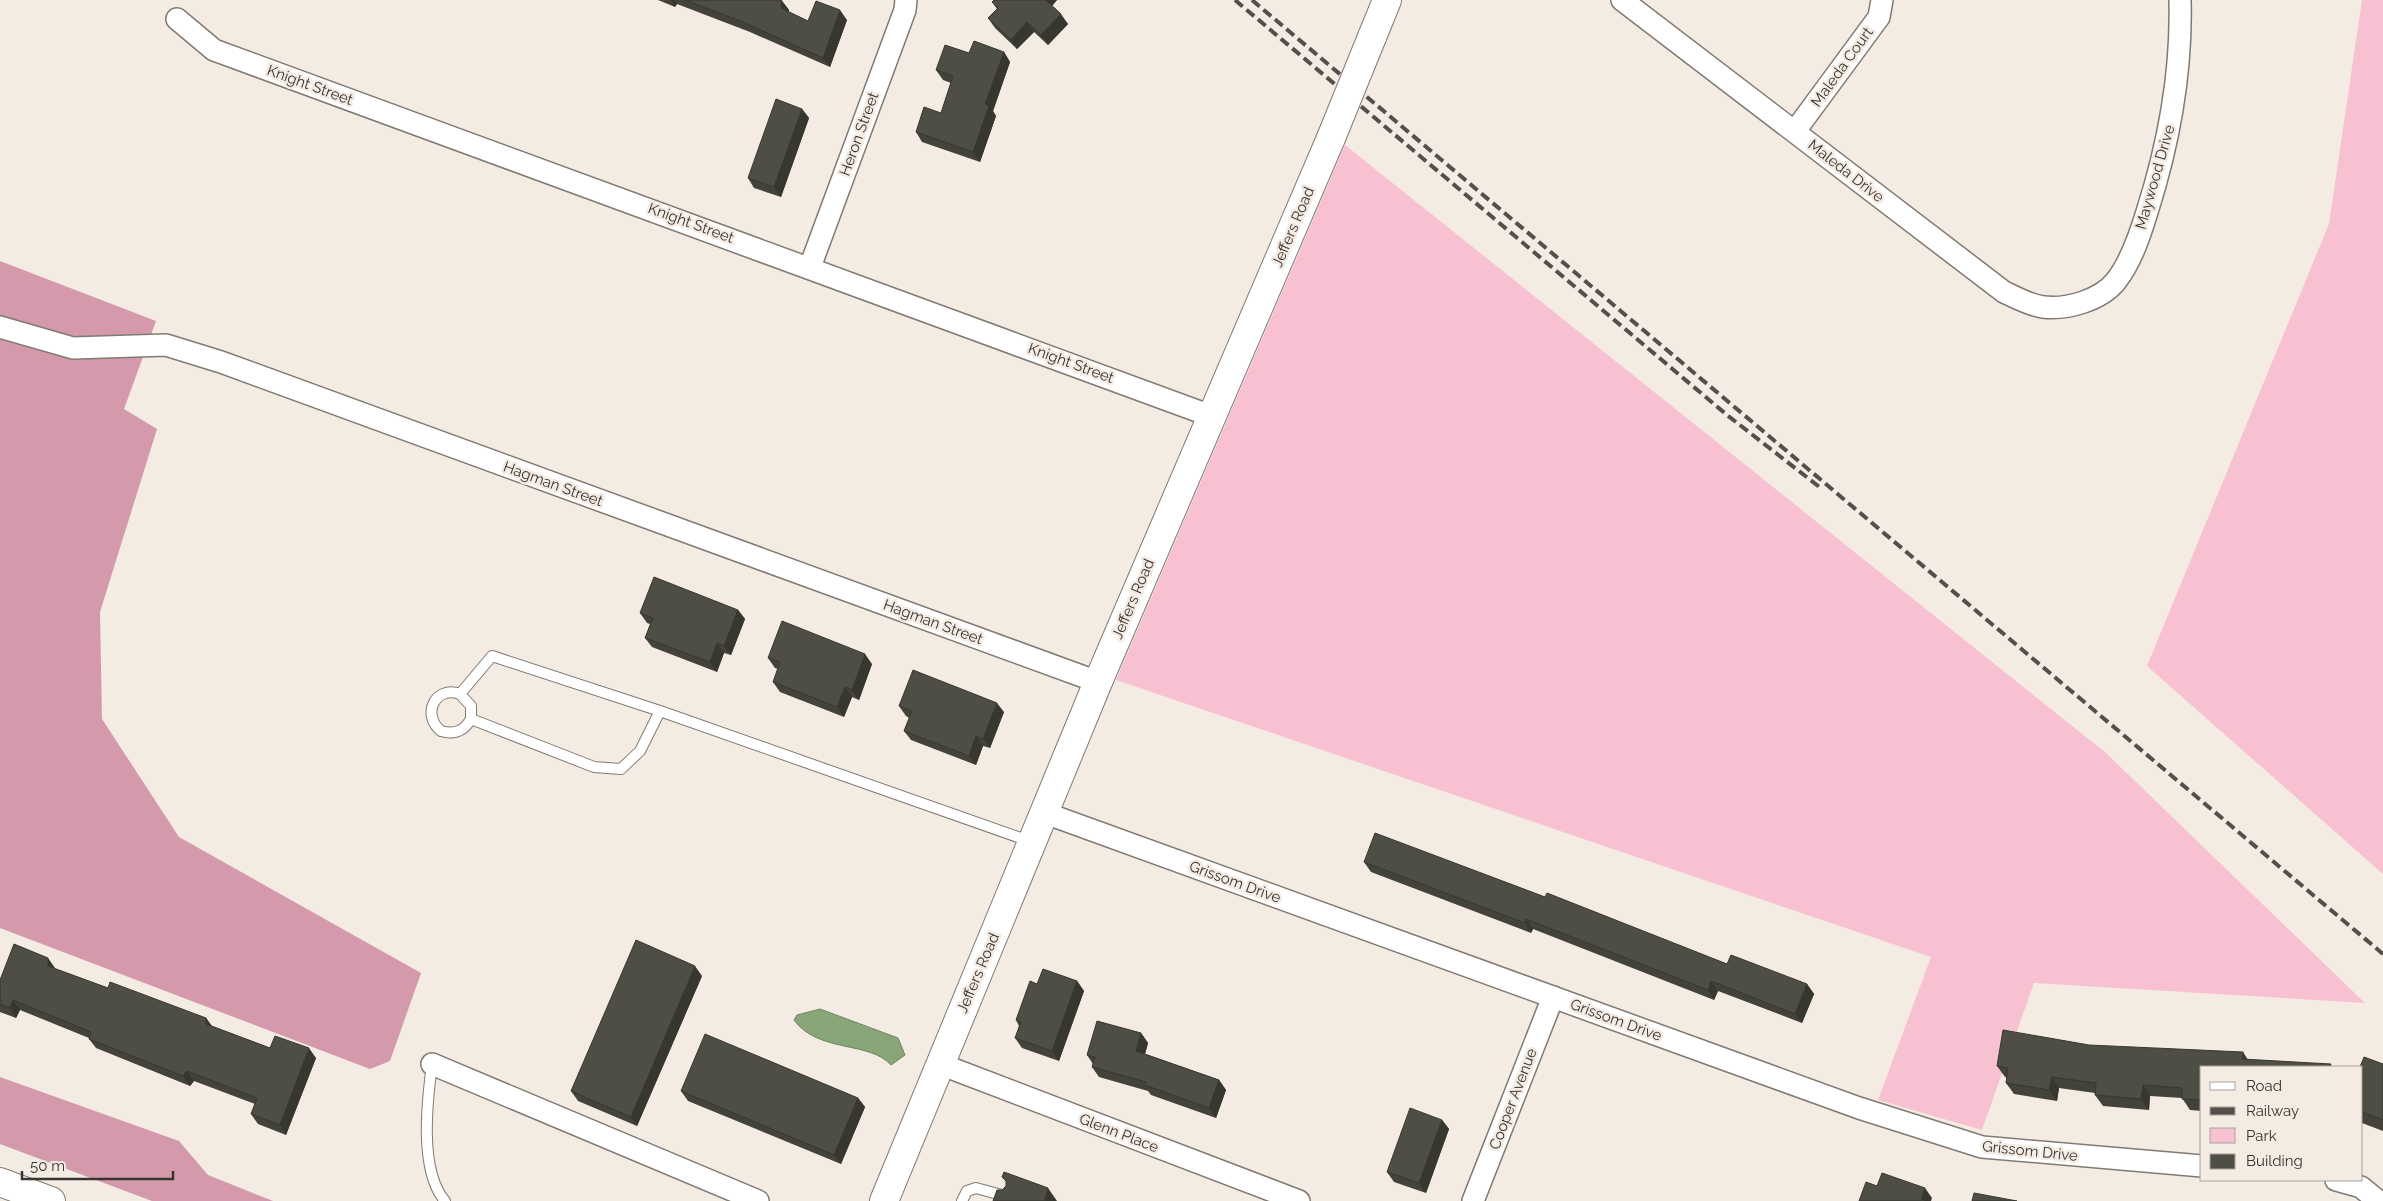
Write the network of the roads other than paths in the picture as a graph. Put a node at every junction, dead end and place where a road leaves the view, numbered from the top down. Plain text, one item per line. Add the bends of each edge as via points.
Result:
1 (906, 0) edge
2 (1387, 0) edge
3 (1622, 0) edge
4 (1882, 0) edge
5 (2180, 0) edge
6 (177, 19) dead end
7 (1795, 131) junction
8 (810, 267) junction
9 (2084, 302) joint
10 (0, 327) edge
11 (1211, 416) junction
12 (1098, 682) junction
13 (460, 694) junction
14 (660, 711) junction
15 (471, 719) junction
16 (1045, 813) junction
17 (1033, 842) junction
18 (1553, 998) junction
19 (432, 1064) joint
20 (940, 1064) junction
21 (2200, 1166) edge
22 (2340, 1181) edge
23 (0, 1182) edge
24 (1010, 1198) edge
25 (51, 1201) edge
26 (446, 1201) edge
27 (758, 1201) edge
28 (884, 1201) edge
29 (962, 1201) edge
30 (1299, 1201) edge
31 (1473, 1201) edge
32 (2378, 1201) edge

1 - 8 street, Heron Street
2 - 11 main road, Jeffers Road, bridge via 1332,138
3 - 7 street, Maleda Drive
4 - 7 street, Maleda Court via 1879,17
5 - 9 street, Maywood Drive via 2177,78 2171,125 2141,231 2115,281 2100,295
6 - 8 street, Knight Street via 214,50
7 - 9 street, Maleda Drive via 2004,292 2026,303 2045,307
8 - 11 street, Knight Street
10 - 12 street, Hagman Street via 73,348 166,345 212,359
11 - 12 main road, Jeffers Road
12 - 16 main road, Jeffers Road
13 - 14 lane via 492,656
13 - 15 lane via 471,706
13 - 15 lane via 439,695 431,706 432,720 441,731 455,733
14 - 15 lane via 640,752 621,769 594,767
14 - 17 lane
16 - 17 main road, Jeffers Road
16 - 18 street, Grissom Drive
17 - 20 main road, Jeffers Road
18 - 21 street, Grissom Drive via 1859,1108 1982,1147
18 - 31 street, Cooper Avenue
19 - 26 lane via 425,1117 433,1178
19 - 27 street
20 - 28 main road, Jeffers Road
20 - 30 street, Glenn Place
22 - 32 street via 2361,1187
23 - 25 main road
24 - 29 lane via 976,1188 967,1190

